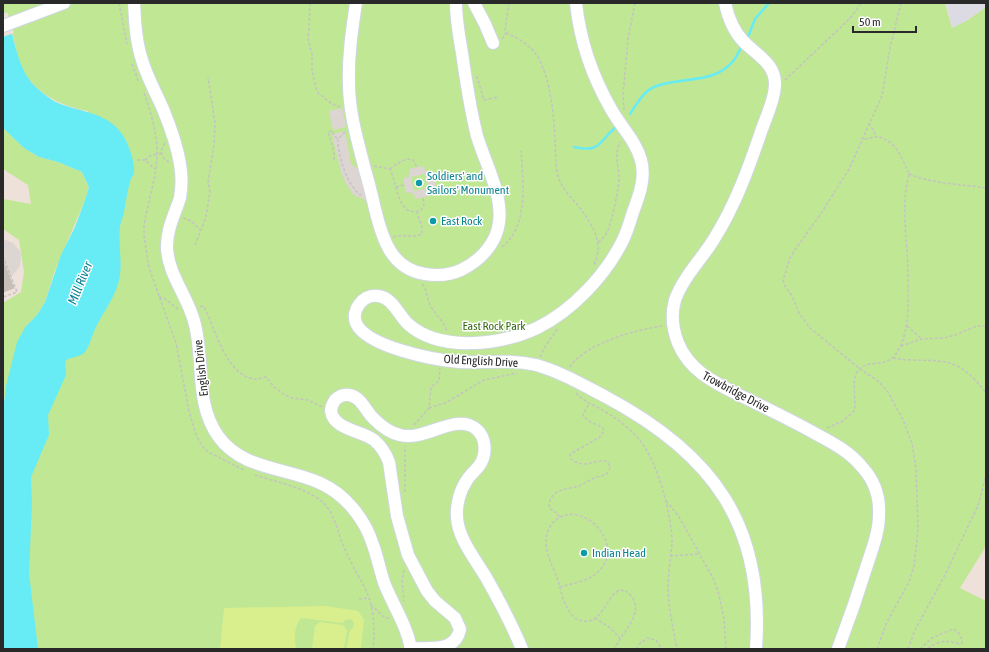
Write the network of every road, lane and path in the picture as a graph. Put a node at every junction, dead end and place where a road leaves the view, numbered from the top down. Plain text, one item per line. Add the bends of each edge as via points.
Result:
1 (64, 3) edge
2 (119, 3) edge
3 (134, 3) edge
4 (310, 3) edge
5 (356, 3) edge
6 (456, 3) edge
7 (474, 3) edge
8 (509, 3) edge
9 (576, 3) edge
10 (635, 3) edge
11 (725, 3) edge
12 (861, 3) edge
13 (901, 3) edge
14 (3, 26) edge
15 (506, 33) junction
16 (504, 36) dead end
17 (493, 43) dead end
18 (127, 44) dead end
19 (132, 64) dead end
20 (208, 77) dead end
21 (476, 77) dead end
22 (140, 86) dead end
23 (775, 86) junction
24 (143, 91) dead end
25 (317, 92) junction
26 (314, 93) dead end
27 (498, 97) dead end
28 (351, 109) junction
29 (626, 116) dead end
30 (869, 124) junction
31 (356, 128) junction
32 (629, 135) junction
33 (877, 137) junction
34 (338, 139) junction
35 (862, 139) junction
36 (521, 152) dead end
37 (161, 153) dead end
38 (157, 154) junction
39 (137, 160) dead end
40 (145, 160) junction
41 (334, 160) dead end
42 (365, 166) junction
43 (417, 168) dead end
44 (155, 169) junction
45 (390, 169) junction
46 (909, 174) junction
47 (404, 185) dead end
48 (396, 187) junction
49 (986, 188) edge
50 (365, 197) dead end
51 (423, 198) dead end
52 (417, 212) junction
53 (173, 216) junction
54 (200, 230) junction
55 (400, 235) dead end
56 (598, 243) junction
57 (195, 245) dead end
58 (487, 251) junction
59 (3, 256) edge
60 (593, 267) dead end
61 (424, 286) dead end
62 (3, 297) edge
63 (159, 297) junction
64 (196, 308) dead end
65 (181, 311) dead end
66 (674, 324) junction
67 (560, 326) dead end
68 (906, 326) junction
69 (986, 326) edge
70 (448, 336) dead end
71 (922, 339) junction
72 (900, 346) junction
73 (893, 358) junction
74 (440, 364) dead end
75 (537, 366) junction
76 (860, 369) junction
77 (518, 373) dead end
78 (569, 377) junction
79 (986, 393) edge
80 (588, 403) junction
81 (429, 408) junction
82 (331, 410) junction
83 (808, 430) junction
84 (409, 432) junction
85 (249, 472) dead end
86 (255, 474) dead end
87 (986, 474) edge
88 (404, 498) dead end
89 (665, 500) junction
90 (559, 517) junction
91 (700, 554) junction
92 (670, 556) junction
93 (405, 568) dead end
94 (560, 587) junction
95 (403, 593) dead end
96 (369, 598) junction
97 (359, 599) dead end
98 (371, 605) junction
99 (393, 616) dead end
100 (595, 618) junction
101 (620, 638) junction
102 (373, 649) edge
103 (411, 649) edge
104 (522, 649) edge
105 (614, 649) edge
106 (637, 649) edge
107 (662, 649) edge
108 (677, 649) edge
109 (726, 649) edge
110 (756, 649) edge
111 (838, 649) edge
112 (877, 649) edge
113 (908, 649) edge
114 (920, 649) edge
115 (928, 649) edge

1 - 14 street
2 - 18 path
3 - 53 street, English Drive via 142,62 166,117 180,162 182,186
4 - 25 path via 308,39
5 - 28 street via 350,51
6 - 58 street via 470,105 499,206 499,224
7 - 17 street
8 - 15 path
9 - 32 street, Old English Drive via 578,24 590,63 611,108
10 - 29 path via 628,39 623,95
11 - 23 street, Trowbridge Drive via 739,36 769,64
12 - 23 path via 840,28 790,76
13 - 30 path via 884,88
15 - 16 path
15 - 56 path via 522,41 539,59 553,109 558,177 588,219
19 - 22 path
20 - 54 path via 215,138 208,182 209,202
21 - 27 path via 484,100
23 - 66 street, Trowbridge Drive via 769,110 737,198 679,291 674,306
24 - 38 path via 155,132
25 - 26 path
25 - 28 path via 332,104
28 - 31 street
30 - 33 path
30 - 35 path
31 - 34 path via 345,132
31 - 42 street
32 - 56 path via 617,152 619,180 611,221 604,237
32 - 75 street, Old English Drive via 643,169 638,199 626,234 615,254 587,290 559,315 534,329 509,338 492,342 461,343 419,332 404,320 391,302 384,298 377,296 365,299 356,309 355,320 361,331 374,340 396,349 450,361 502,361
33 - 35 path
33 - 46 path via 889,142 896,149
34 - 41 path via 333,131 328,132
34 - 50 path via 347,177 357,193
35 - 76 path via 844,178 790,258 783,280 799,313 810,328
36 - 58 path via 522,209 516,230 500,249
37 - 38 path
38 - 40 path
38 - 44 path
39 - 40 path
40 - 44 path
42 - 45 path
42 - 58 street via 384,241 391,254 405,266 422,274 448,274 468,266
43 - 45 path via 413,160 408,159
44 - 63 path via 144,236 149,268
45 - 48 path
46 - 49 path via 945,183
46 - 68 path via 904,206 908,271
47 - 48 path
48 - 52 path via 403,207 410,212
51 - 52 path via 423,209
52 - 55 path via 422,234
53 - 54 path via 191,221
53 - 103 street, English Drive via 167,238 168,255 194,320 199,339 203,399 214,429 223,442 244,458 321,483 340,495 353,508 370,535 384,583 404,625
54 - 57 path
56 - 60 path via 598,257
59 - 62 path via 17,292
61 - 70 path via 430,304 445,326
63 - 65 path
63 - 85 path via 176,343 189,411 198,441 208,452
64 - 82 path via 204,307 224,352 242,374 253,379 266,377 274,387 286,395 308,400
66 - 78 path via 636,331 591,349 575,360
66 - 83 street, Trowbridge Drive via 684,354 693,367 705,377
67 - 75 path via 542,351
68 - 71 path
68 - 72 path
69 - 71 path via 977,326 944,338
71 - 72 path
72 - 73 path
73 - 76 path via 866,364
73 - 79 path via 953,364 967,372
74 - 81 path via 439,381 432,387
75 - 78 street, Old English Drive
76 - 83 path via 855,378 854,411 835,426 821,429 811,426
76 - 112 path via 883,385 895,403 912,443 916,469 918,530 914,566 909,582 884,627
77 - 81 path via 484,380 445,403
78 - 80 path via 572,388
78 - 110 street, Old English Drive via 655,426 694,460 725,497 743,534 753,570 757,613
80 - 89 path via 617,419 641,441 652,461
80 - 90 path via 588,409 583,416 604,431 600,437 570,456 572,460 585,465 606,461 610,470 579,486 564,488 557,492 549,508
81 - 84 path
82 - 84 street via 333,403 340,396 353,396 361,401 378,423 391,432
82 - 103 street via 339,424 374,440 386,455 399,527 408,555 434,601 458,623 459,635 450,646
83 - 111 street, Trowbridge Drive via 846,452 863,467 873,483 879,503 874,542
84 - 88 path
84 - 104 street via 430,432 452,424 460,424 471,426 480,433 484,444 484,456 463,488 456,510 457,518 462,536 500,603
86 - 96 path via 299,489 325,504
87 - 113 path via 979,503 946,573 915,630
89 - 91 path via 678,515
89 - 92 path via 671,531
90 - 94 path via 546,536 546,547
90 - 94 path via 578,515 593,523 608,543 605,563 600,570 589,578
91 - 92 path
91 - 109 path via 719,595
92 - 108 path via 668,587
93 - 95 path
94 - 100 path via 566,607 575,618 584,621
96 - 97 path
96 - 98 path
98 - 99 path via 387,619
98 - 102 path via 375,636
100 - 101 path
100 - 101 path via 617,592 627,592 633,598 635,612 631,623
101 - 105 path
106 - 107 path via 647,638 656,640
114 - 115 path via 932,638 953,629 961,636 960,644 941,642

